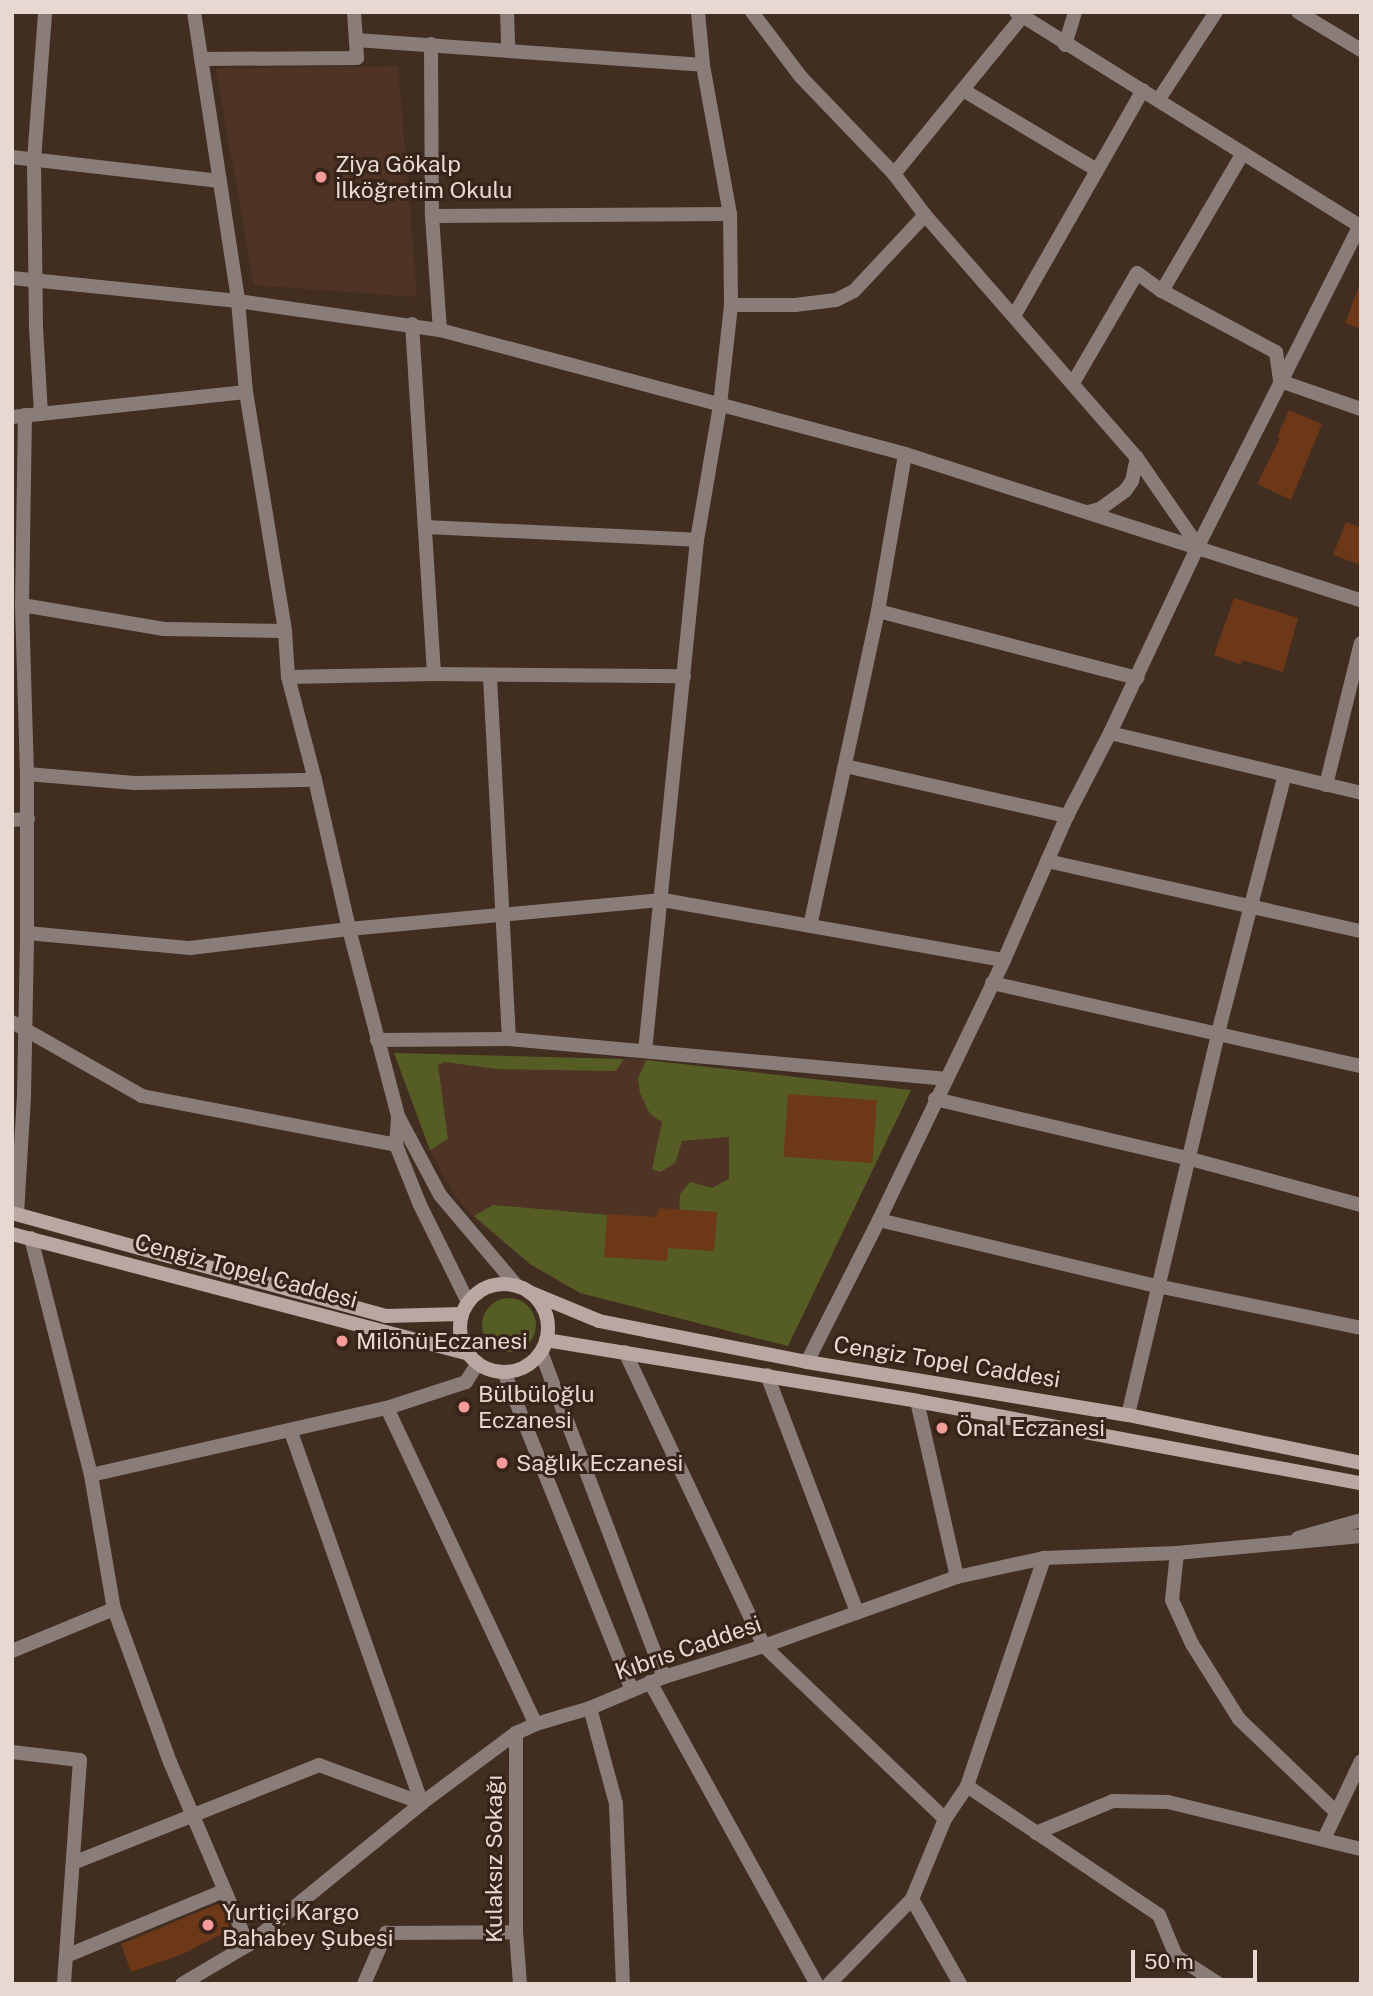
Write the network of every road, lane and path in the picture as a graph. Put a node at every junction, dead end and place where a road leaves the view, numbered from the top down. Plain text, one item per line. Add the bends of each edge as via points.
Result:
1 (39, 12) edge
2 (194, 12) edge
3 (354, 12) edge
4 (507, 12) edge
5 (698, 12) edge
6 (752, 12) edge
7 (1075, 12) edge
8 (1216, 12) edge
9 (1298, 12) edge
10 (45, 13) edge
11 (1019, 15) edge
12 (356, 40) junction
13 (431, 44) junction
14 (1065, 45) junction
15 (508, 50) junction
16 (1361, 50) edge
17 (201, 59) junction
18 (703, 65) junction
19 (964, 90) junction
20 (1143, 90) junction
21 (1159, 99) junction
22 (1243, 153) junction
23 (12, 157) edge
24 (34, 160) junction
25 (1095, 169) junction
26 (894, 174) junction
27 (218, 181) junction
28 (730, 214) junction
29 (925, 215) junction
30 (432, 216) junction
31 (1361, 225) edge
32 (12, 278) edge
33 (35, 280) junction
34 (1162, 292) junction
35 (239, 301) junction
36 (732, 305) junction
37 (1014, 316) junction
38 (412, 324) junction
39 (440, 330) junction
40 (1280, 381) junction
41 (1073, 383) junction
42 (246, 392) junction
43 (720, 405) junction
44 (1361, 409) edge
45 (41, 414) junction
46 (19, 416) edge
47 (905, 454) junction
48 (1137, 458) junction
49 (1088, 512) junction
50 (426, 527) junction
51 (697, 540) junction
52 (1198, 546) junction
53 (1361, 600) edge
54 (22, 605) junction
55 (878, 611) junction
56 (285, 631) junction
57 (1361, 643) edge
58 (434, 674) junction
59 (684, 676) junction
60 (288, 677) junction
61 (490, 677) junction
62 (1137, 678) junction
63 (1111, 733) junction
64 (845, 766) junction
65 (27, 774) junction
66 (1284, 777) junction
67 (315, 780) junction
68 (1326, 785) junction
69 (1361, 793) edge
70 (1068, 816) junction
71 (27, 819) junction
72 (12, 820) edge
73 (1047, 861) junction
74 (663, 900) junction
75 (1250, 904) junction
76 (503, 916) junction
77 (810, 926) junction
78 (349, 929) junction
79 (1361, 930) edge
80 (27, 933) junction
81 (1004, 960) junction
82 (992, 983) junction
83 (18, 1026) edge
84 (1217, 1033) junction
85 (509, 1039) junction
86 (377, 1040) junction
87 (645, 1051) junction
88 (1361, 1066) edge
89 (945, 1079) junction
90 (18, 1094) edge
91 (935, 1099) junction
92 (398, 1116) junction
93 (396, 1145) junction
94 (1187, 1158) junction
95 (1361, 1205) edge
96 (14, 1211) edge
97 (879, 1220) junction
98 (12, 1234) edge
99 (31, 1238) junction
100 (1157, 1286) junction
101 (523, 1289) junction
102 (465, 1308) junction
103 (1361, 1328) edge
104 (543, 1346) junction
105 (625, 1352) junction
106 (473, 1358) junction
107 (807, 1362) junction
108 (504, 1372) junction
109 (767, 1375) junction
110 (917, 1401) junction
111 (387, 1408) junction
112 (1128, 1415) junction
113 (291, 1432) junction
114 (1361, 1464) edge
115 (91, 1475) junction
116 (1361, 1483) edge
117 (1361, 1520) edge
118 (1361, 1536) edge
119 (1285, 1542) junction
120 (1177, 1553) junction
121 (1044, 1558) junction
122 (957, 1577) junction
123 (114, 1609) junction
124 (857, 1612) junction
125 (764, 1646) junction
126 (12, 1651) edge
127 (657, 1679) junction
128 (632, 1690) junction
129 (590, 1708) junction
130 (536, 1724) junction
131 (516, 1733) junction
132 (12, 1752) edge
133 (1361, 1761) edge
134 (967, 1786) junction
135 (422, 1803) junction
136 (1336, 1812) junction
137 (191, 1815) junction
138 (945, 1819) junction
139 (1036, 1833) junction
140 (1324, 1839) junction
141 (1361, 1849) edge
142 (73, 1863) junction
143 (224, 1891) junction
144 (912, 1899) junction
145 (516, 1932) junction
146 (248, 1945) junction
147 (66, 1956) junction
148 (64, 1984) edge
149 (182, 1984) edge
150 (364, 1984) edge
151 (520, 1984) edge
152 (623, 1984) edge
153 (817, 1984) edge
154 (829, 1984) edge
155 (960, 1984) edge
156 (1219, 1984) edge

1 - 10 street
2 - 17 street
3 - 12 street
4 - 15 street
5 - 18 street
6 - 26 street via 801,77
7 - 14 street
8 - 21 street
9 - 16 street
10 - 24 street
11 - 14 street
11 - 19 street
12 - 13 street
12 - 17 street via 357,58
13 - 15 street
13 - 30 street
14 - 20 street
15 - 18 street
17 - 27 street
18 - 28 street
19 - 25 street
19 - 26 street
20 - 21 street
20 - 25 street
21 - 22 street
22 - 31 street
22 - 34 street
23 - 24 street
24 - 27 street
24 - 33 street
25 - 37 street
26 - 29 street
27 - 35 street
28 - 30 street
28 - 36 street
29 - 36 street via 854,291 836,300
29 - 37 street
30 - 39 street
31 - 40 street
32 - 33 street
33 - 35 street
33 - 45 street
34 - 40 street via 1276,352
34 - 41 street via 1137,274
35 - 38 street
35 - 42 street
36 - 43 street
37 - 41 street
38 - 39 street
38 - 50 street
39 - 43 street
40 - 44 street
40 - 52 street
41 - 48 street
42 - 45 street
42 - 56 street
43 - 47 street
43 - 51 street
45 - 46 street
46 - 54 street
47 - 49 street
47 - 55 street
48 - 49 street via 1125,491
48 - 52 street
49 - 52 street
50 - 51 street
50 - 58 street
51 - 59 street
52 - 53 street
52 - 62 street
54 - 56 street via 164,629
54 - 65 street
55 - 62 street
55 - 64 street
56 - 60 street
57 - 68 street
58 - 60 street
58 - 61 street
59 - 61 street
59 - 74 street
60 - 67 street
61 - 76 street
62 - 63 street
63 - 66 street
63 - 70 street
64 - 70 street
64 - 77 street
65 - 67 street via 135,783
65 - 71 street
66 - 68 street
66 - 75 street
67 - 78 street
68 - 69 street
70 - 73 street
71 - 72 street
71 - 80 street
73 - 75 street
73 - 81 street
74 - 76 street
74 - 77 street
74 - 87 street
75 - 79 street
75 - 84 street
76 - 78 street
76 - 85 street
77 - 81 street
78 - 80 street via 190,948
78 - 86 street
80 - 83 street
81 - 82 street
82 - 84 street
82 - 89 street
83 - 90 street
83 - 93 street via 142,1096
84 - 88 street
84 - 94 street
85 - 86 street
85 - 87 street
86 - 92 street
87 - 89 street
89 - 91 street
90 - 96 street
91 - 94 street
91 - 97 street
92 - 93 street
92 - 101 street via 440,1195
93 - 102 street
94 - 95 street
94 - 100 street
96 - 102 main road, Cengiz Topel Caddesi via 386,1316
97 - 100 street
97 - 107 street
98 - 99 main road, Cengiz Topel Caddesi
99 - 106 main road, Cengiz Topel Caddesi
99 - 115 street
100 - 103 street
100 - 112 street
101 - 102 main road via 490,1286
101 - 104 main road via 545,1313
101 - 107 main road, Cengiz Topel Caddesi via 599,1321
102 - 106 main road via 460,1328
104 - 105 main road, Cengiz Topel Caddesi
104 - 108 main road via 518,1370
104 - 127 street
105 - 109 main road, Cengiz Topel Caddesi
105 - 125 street
106 - 108 main road
106 - 111 street via 466,1382
107 - 112 main road, Cengiz Topel Caddesi
108 - 128 street
109 - 110 main road, Cengiz Topel Caddesi
109 - 124 street
110 - 116 main road, Cengiz Topel Caddesi
110 - 122 street
111 - 113 street
111 - 130 street
112 - 114 main road, Cengiz Topel Caddesi
113 - 115 street
113 - 135 street
115 - 123 street
117 - 119 street
118 - 119 street
119 - 120 street, Kıbrıs Caddesi
120 - 121 street, Kıbrıs Caddesi
120 - 136 street via 1172,1600 1192,1644 1239,1718
121 - 122 street, Kıbrıs Caddesi
121 - 134 street
122 - 124 street, Kıbrıs Caddesi
123 - 126 street
123 - 137 street
124 - 125 street, Kıbrıs Caddesi
125 - 127 street, Kıbrıs Caddesi
125 - 138 street
127 - 128 street, Kıbrıs Caddesi
127 - 153 street
128 - 129 street, Kıbrıs Caddesi
129 - 130 street, Kıbrıs Caddesi
129 - 152 street via 617,1804
130 - 131 street, Kıbrıs Caddesi
131 - 135 street, Kıbrıs Caddesi
131 - 145 street, Kulaksız Sokağı
132 - 142 street via 80,1760
133 - 136 street
134 - 138 street
134 - 139 street
135 - 137 street via 319,1765
135 - 146 street, Kıbrıs Caddesi
136 - 140 street
137 - 142 street
137 - 143 street
138 - 144 street
139 - 140 street via 1113,1801 1168,1802
139 - 156 street via 1159,1915 1176,1956
140 - 141 street
142 - 147 street
143 - 146 street
143 - 147 street
144 - 154 street
144 - 155 street
145 - 150 street via 386,1933
145 - 151 street, Kulaksız Sokağı
146 - 149 street, Kıbrıs Caddesi
147 - 148 street

